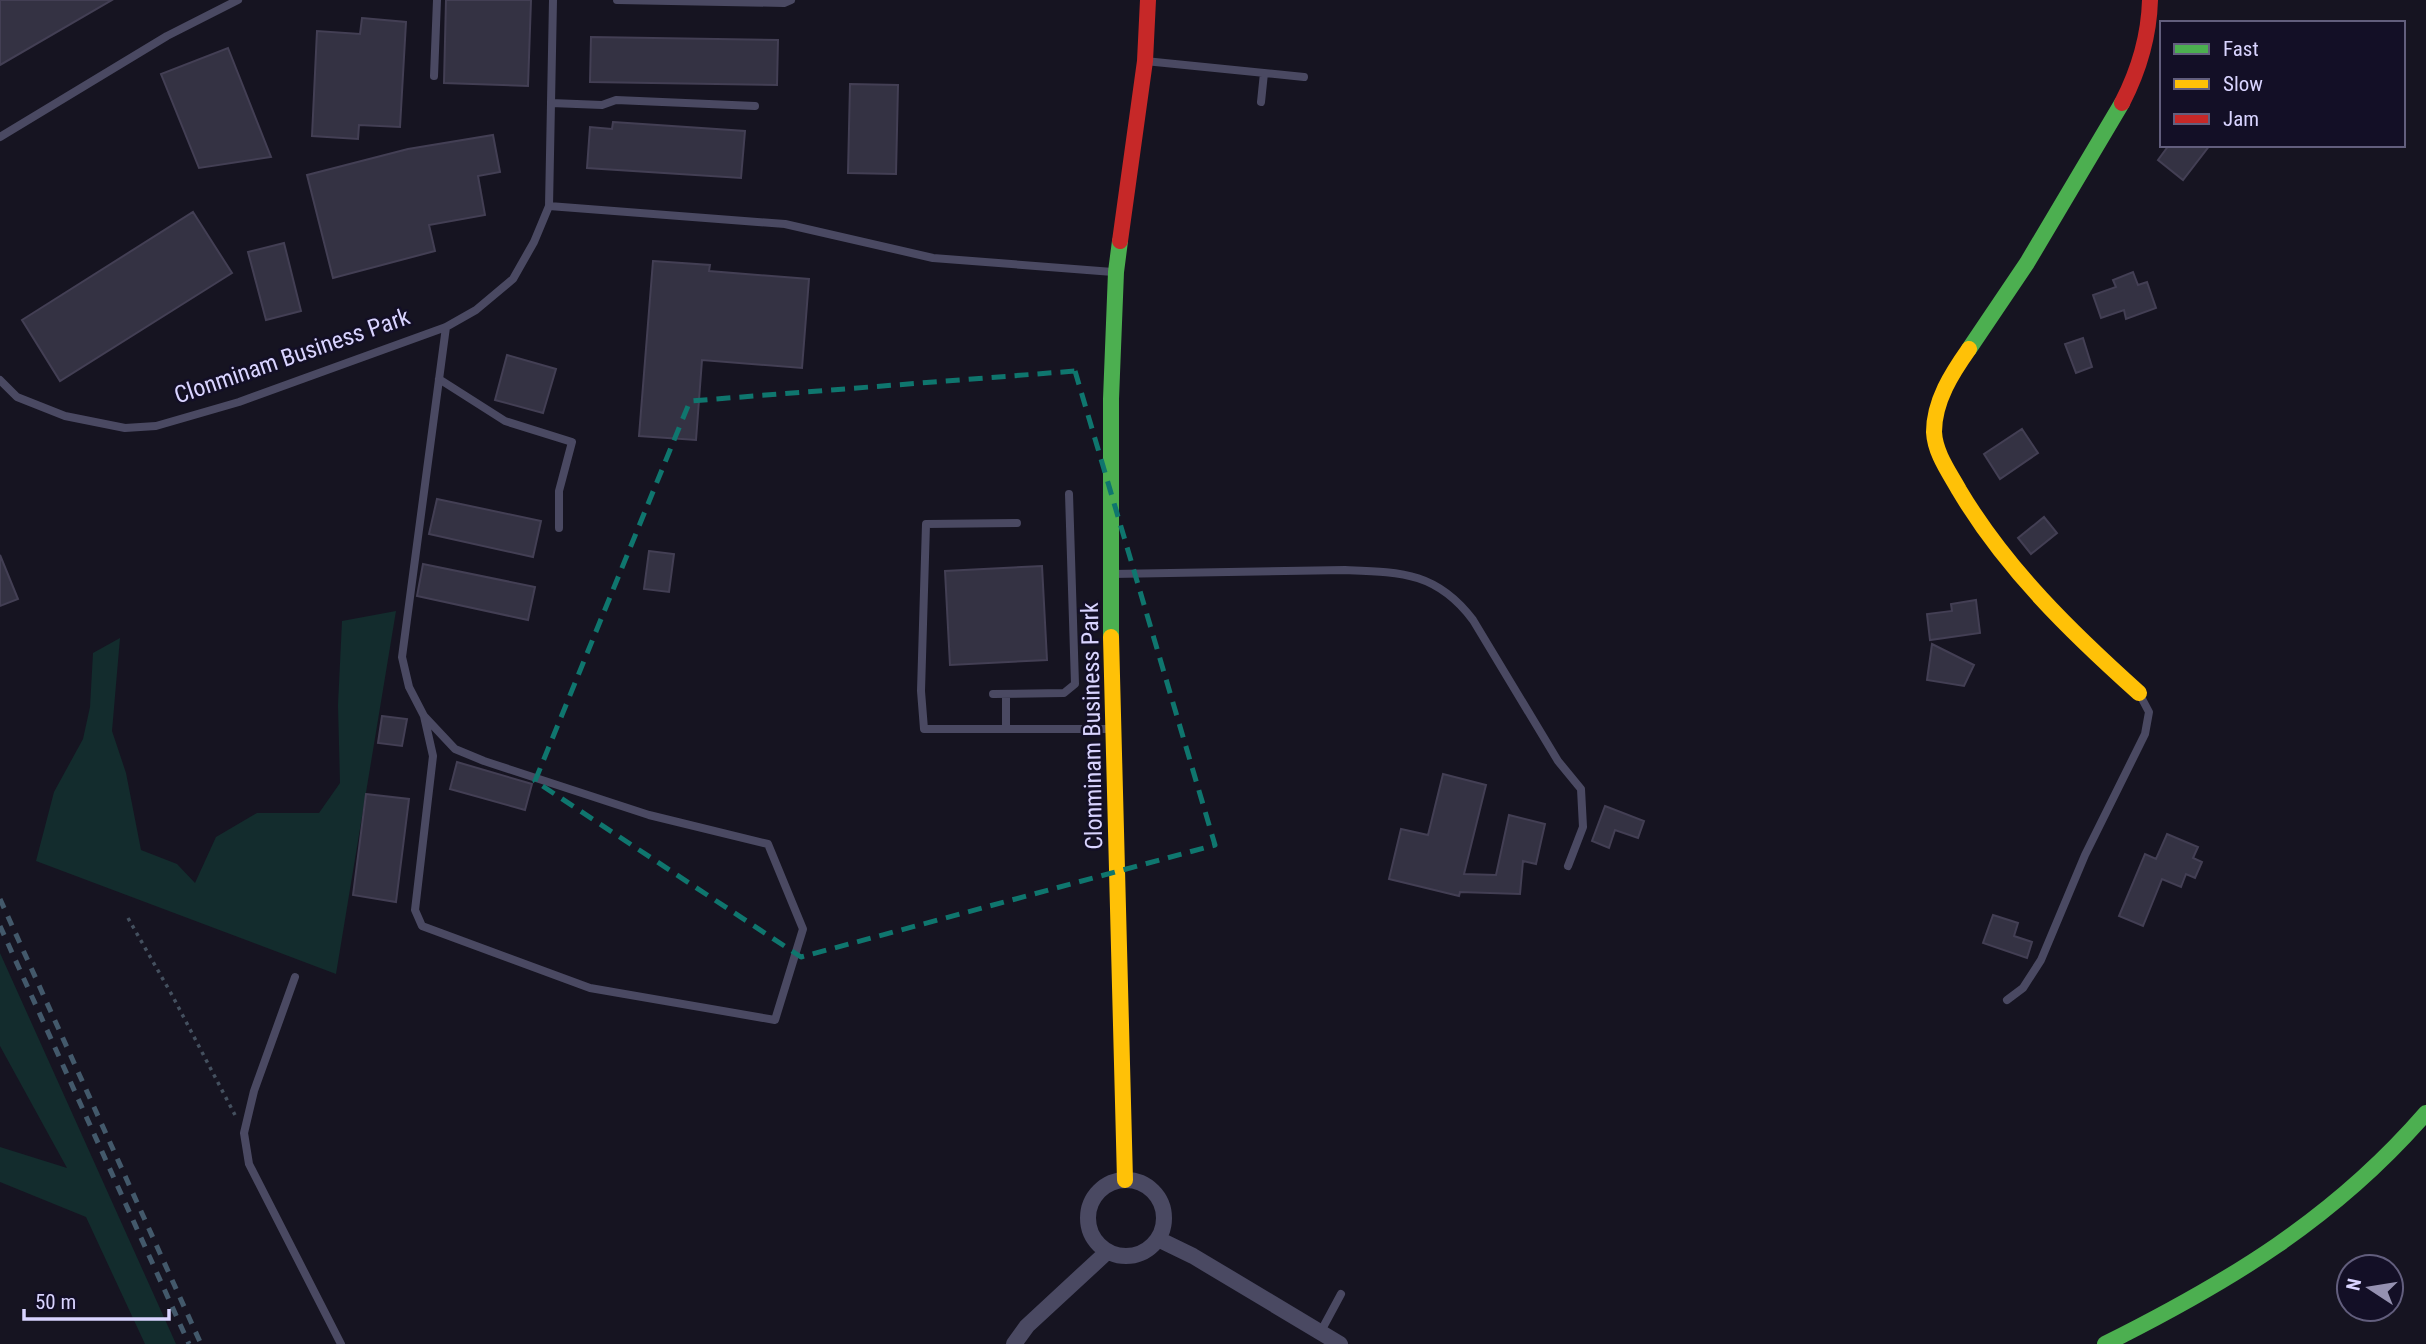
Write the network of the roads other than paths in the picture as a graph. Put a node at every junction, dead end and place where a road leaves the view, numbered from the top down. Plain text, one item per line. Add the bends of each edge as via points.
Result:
1 (237, 0) edge
2 (437, 0) edge
3 (552, 0) edge
4 (617, 0) edge
5 (791, 0) edge
6 (1148, 0) edge
7 (2150, 0) edge
8 (1145, 61) junction
9 (1264, 73) junction
10 (434, 76) dead end
11 (1304, 77) dead end
12 (1261, 102) dead end
13 (551, 103) junction
14 (755, 106) dead end
15 (0, 137) edge
16 (549, 206) junction
17 (1116, 272) junction
18 (446, 327) junction
19 (439, 379) junction
20 (0, 380) edge
21 (1069, 494) dead end
22 (1017, 523) dead end
23 (559, 528) dead end
24 (1112, 574) junction
25 (2139, 692) joint
26 (993, 694) dead end
27 (1006, 694) junction
28 (424, 716) junction
29 (1006, 729) junction
30 (1115, 729) junction
31 (1567, 866) dead end
32 (295, 977) dead end
33 (2007, 1000) dead end
34 (2426, 1113) edge
35 (1125, 1180) junction
36 (1158, 1239) junction
37 (1107, 1252) junction
38 (1342, 1294) dead end
39 (1320, 1333) junction
40 (341, 1344) edge
41 (1014, 1344) edge
42 (1340, 1344) edge
43 (2105, 1344) edge

1 - 15 lane via 167,36
2 - 10 lane
3 - 13 lane, Clonminam Business Park
4 - 5 lane
6 - 8 street, Clonminam Business Park
7 - 25 street via 2148,40 2133,80 2011,288 1950,380 1934,429 1937,451 1998,551 2064,623
8 - 9 lane
8 - 17 street, Clonminam Business Park
9 - 11 lane
9 - 12 lane
13 - 14 lane via 602,105 617,100
13 - 16 lane, Clonminam Business Park
16 - 17 lane via 785,224 933,258
16 - 18 lane, Clonminam Business Park via 513,279 476,310
17 - 24 street, Clonminam Business Park
18 - 19 lane
18 - 20 lane, Clonminam Business Park via 239,402 156,426 125,428 65,416 18,397
19 - 23 lane via 505,421 572,442 559,491
19 - 28 lane via 402,657 409,687
21 - 27 lane via 1075,684 1064,693
22 - 29 lane via 926,524 924,729
24 - 30 street, Clonminam Business Park
24 - 31 lane via 1375,571 1425,579 1446,591 1473,620 1558,761 1581,789 1583,827
25 - 33 lane via 2149,712 2145,734 2085,855 2041,960 2023,988
26 - 27 lane
27 - 29 lane
28 - 28 lane via 455,749 484,761 649,815 768,844 803,929 775,1020 590,988 422,926 415,910 433,756
29 - 30 lane
30 - 35 street, Clonminam Business Park
32 - 40 lane via 254,1091 244,1133 249,1164
34 - 43 street via 2368,1175 2275,1247
35 - 36 street via 1137,1181 1156,1195 1164,1216
35 - 37 street via 1102,1188 1088,1209 1090,1233
36 - 37 street via 1140,1254
36 - 39 street
37 - 41 street via 1027,1326
38 - 39 lane
39 - 42 street

